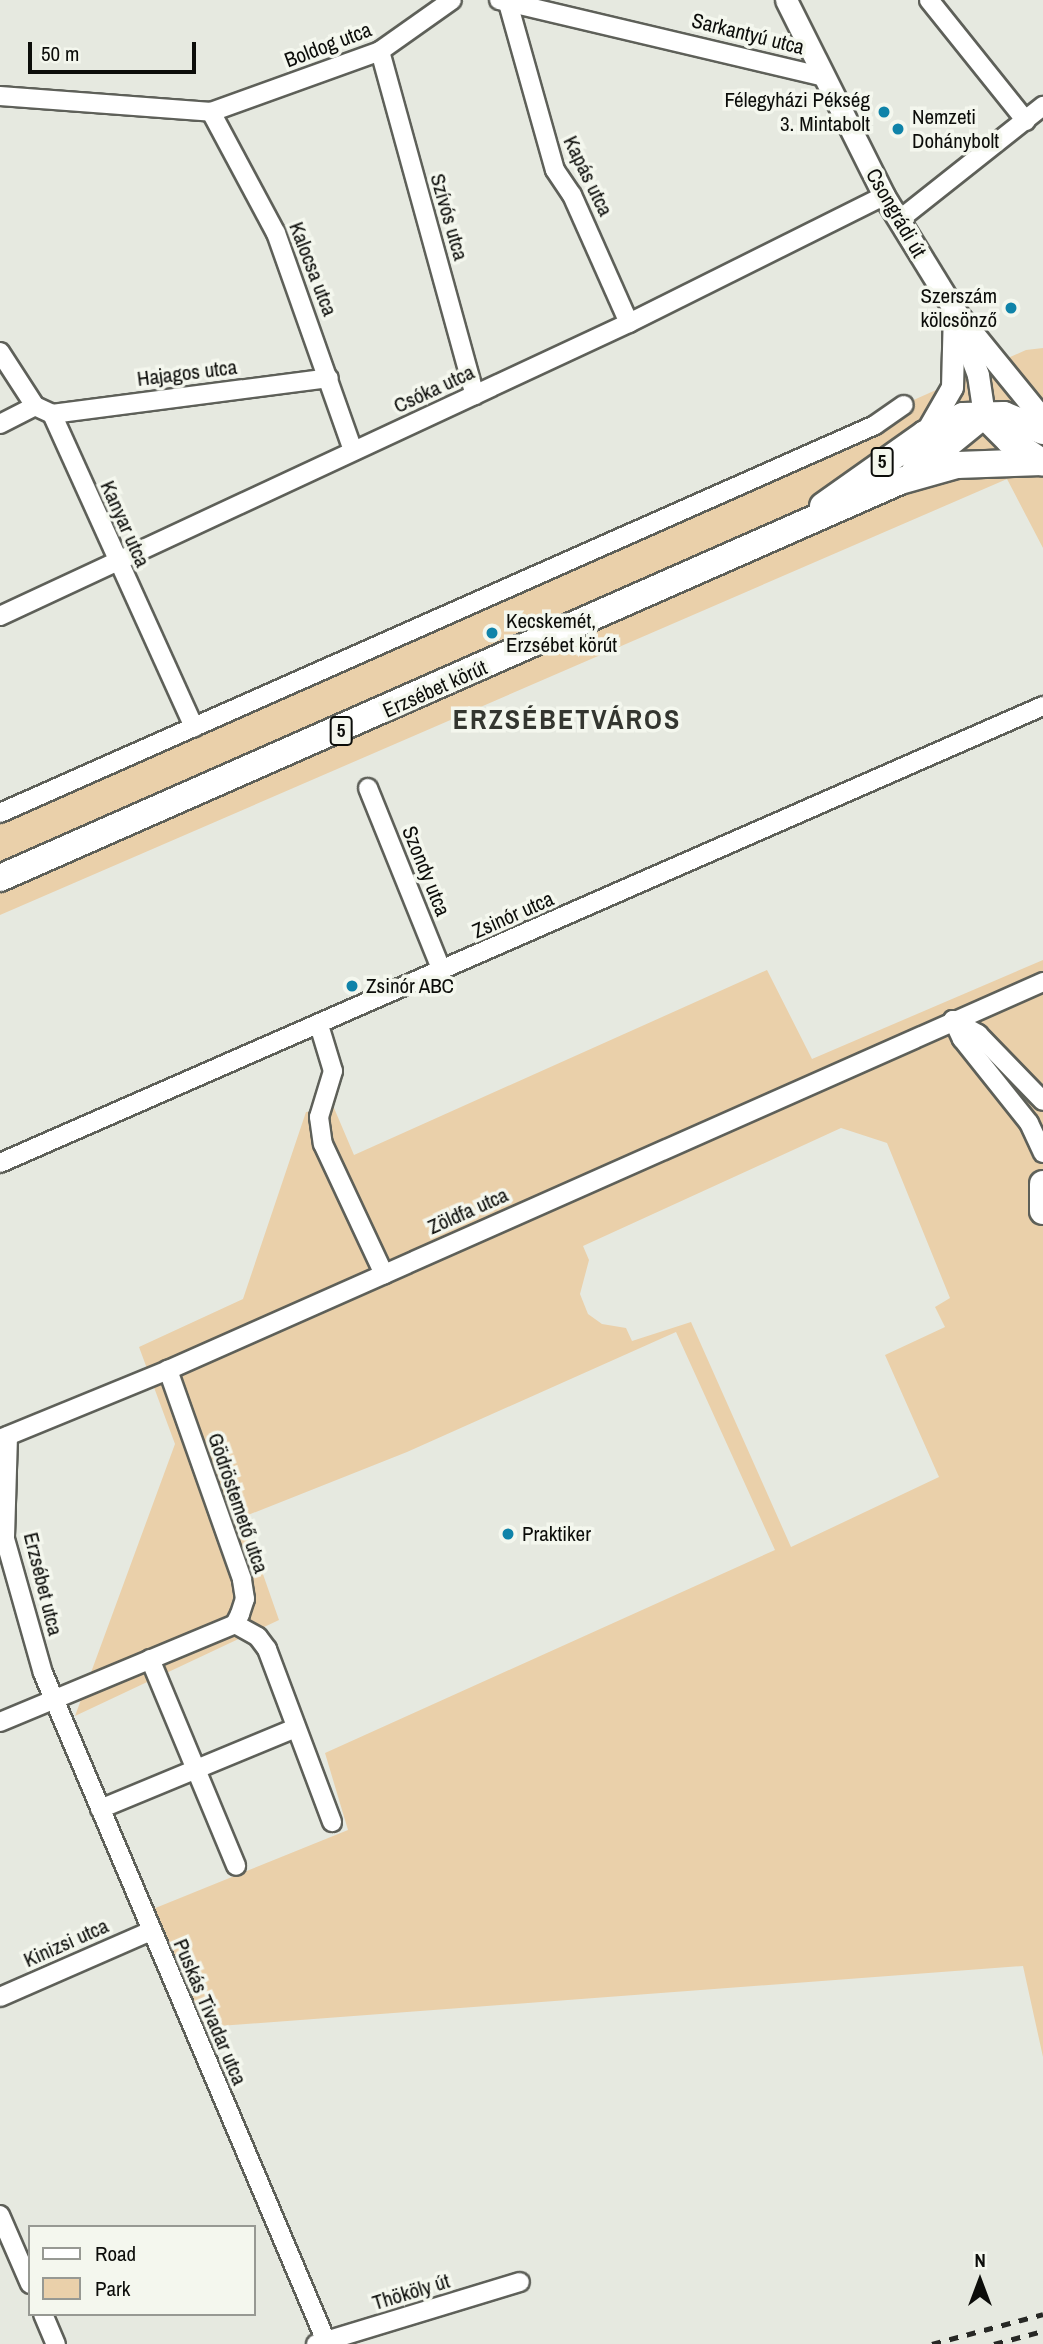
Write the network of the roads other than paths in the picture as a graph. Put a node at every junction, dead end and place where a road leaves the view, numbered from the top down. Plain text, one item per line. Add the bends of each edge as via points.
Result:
1 (452, 0) edge
2 (786, 0) edge
3 (929, 0) edge
4 (504, 2) edge
5 (380, 51) junction
6 (821, 76) junction
7 (0, 96) edge
8 (1043, 106) edge
9 (211, 112) junction
10 (1026, 121) junction
11 (884, 196) junction
12 (899, 220) junction
13 (954, 310) junction
14 (629, 323) junction
15 (0, 352) edge
16 (329, 378) junction
17 (475, 395) junction
18 (905, 405) dead end
19 (43, 410) junction
20 (984, 415) junction
21 (1043, 419) edge
22 (0, 424) edge
23 (1043, 431) edge
24 (925, 433) junction
25 (354, 451) junction
26 (1042, 463) edge
27 (900, 481) junction
28 (792, 531) junction
29 (116, 561) junction
30 (0, 616) edge
31 (1043, 706) edge
32 (194, 727) junction
33 (368, 788) dead end
34 (0, 813) edge
35 (0, 878) edge
36 (442, 971) junction
37 (1043, 982) edge
38 (953, 1020) junction
39 (319, 1025) junction
40 (1043, 1101) edge
41 (1043, 1153) edge
42 (0, 1163) edge
43 (1043, 1184) edge
44 (1043, 1211) edge
45 (384, 1274) junction
46 (168, 1370) junction
47 (4, 1438) edge
48 (235, 1625) junction
49 (150, 1659) junction
50 (54, 1699) junction
51 (0, 1722) edge
52 (296, 1728) junction
53 (195, 1770) junction
54 (100, 1809) junction
55 (332, 1822) dead end
56 (236, 1866) dead end
57 (151, 1931) junction
58 (0, 1997) edge
59 (0, 2215) edge
60 (28, 2279) edge
61 (520, 2282) dead end
62 (44, 2316) edge
63 (321, 2343) edge
64 (55, 2344) edge

1 - 5 street, Boldog utca
2 - 6 street, Csongrádi út
3 - 10 street
4 - 6 street, Sarkantyú utca
4 - 14 street, Kapás utca via 555,170 577,205
5 - 9 street, Boldog utca
5 - 17 street, Szívós utca
6 - 11 street, Csongrádi út
7 - 9 street, Boldog utca
8 - 10 street
9 - 16 street, Kalocsa utca via 276,233
10 - 12 street
11 - 12 street, Csongrádi út
11 - 14 street, Csóka utca
12 - 13 street, Csongrádi út
13 - 20 street, Csongrádi út via 978,375
13 - 21 street, Csongrádi út
13 - 24 street via 952,387
14 - 17 street, Csóka utca
15 - 19 street, Kanyar utca
16 - 19 street, Hajagos utca
16 - 25 street, Kalocsa utca
17 - 25 street, Csóka utca
18 - 32 street via 863,430
19 - 22 street, Hajagos utca
19 - 29 street, Kanyar utca
20 - 23 main road, 5 via 1004,415
20 - 24 main road, Erzsébet körút / 5 via 963,416
20 - 26 main road
20 - 27 main road
24 - 28 main road, Erzsébet körút / 5 via 857,478
25 - 29 street, Csóka utca
26 - 27 main road, Erzsébet körút / 5 via 957,466
27 - 28 main road, Erzsébet körút / 5
28 - 35 main road, Erzsébet körút / 5
29 - 30 street, Csóka utca
29 - 32 street, Kanyar utca
31 - 36 street, Zsinór utca
32 - 34 street
33 - 36 street, Szondy utca
36 - 39 street, Zsinór utca
37 - 38 street, Zöldfa utca
38 - 40 street via 978,1034
38 - 41 street via 962,1039 1029,1123
38 - 45 street, Zöldfa utca
39 - 42 street, Zsinór utca
39 - 45 street via 333,1071 319,1117 323,1144
43 - 44 main road
45 - 46 street, Zöldfa utca
46 - 47 street, Zöldfa utca
46 - 48 street, Gödröstemető utca via 242,1579 245,1599
47 - 50 street, Erzsébet utca via 5,1539
48 - 49 street
48 - 52 street via 258,1637 267,1649
49 - 50 street
49 - 53 street
50 - 51 street
50 - 54 street, Puskás Tivadar utca
52 - 53 street
52 - 55 street
53 - 54 street
53 - 56 street
54 - 57 street, Puskás Tivadar utca
57 - 58 street, Kinizsi utca
57 - 63 street, Puskás Tivadar utca
59 - 60 street
61 - 63 street, Thököly út
62 - 64 street

